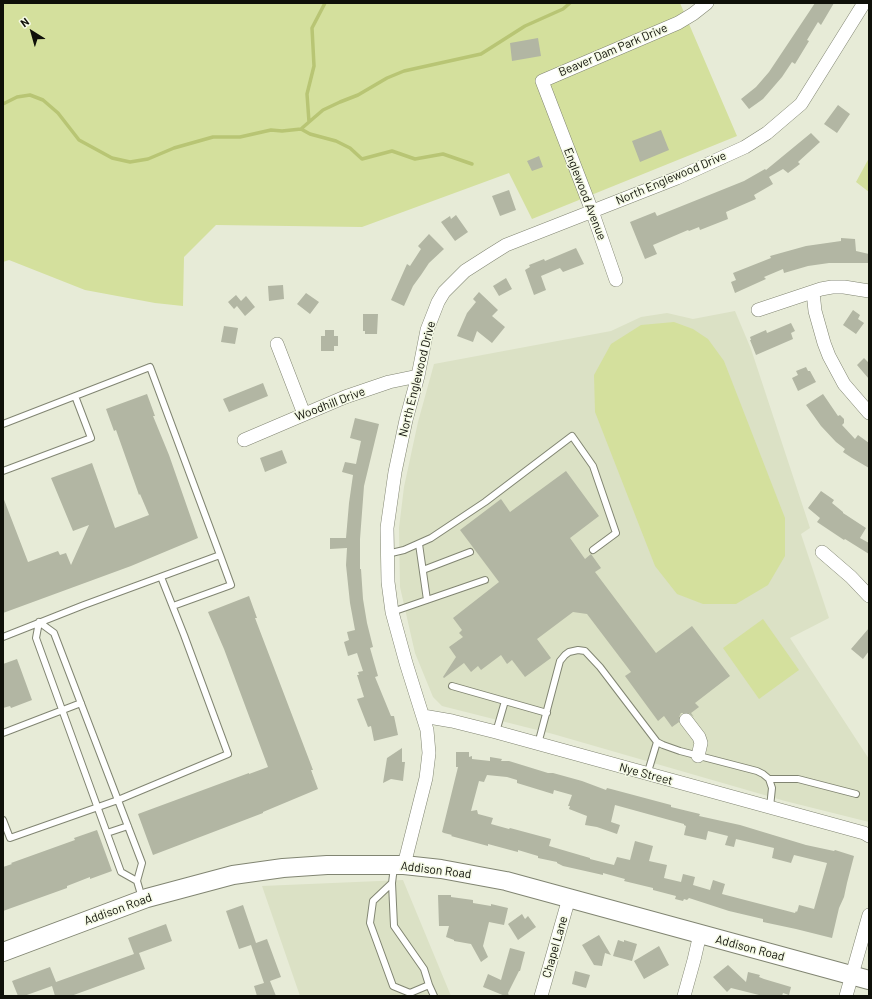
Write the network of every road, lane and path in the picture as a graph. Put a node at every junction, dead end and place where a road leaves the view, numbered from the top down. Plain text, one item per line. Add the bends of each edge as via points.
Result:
1 (707, 3) edge
2 (864, 3) edge
3 (552, 108) joint
4 (592, 210) junction
5 (616, 280) dead end
6 (869, 291) edge
7 (813, 292) junction
8 (758, 310) dead end
9 (277, 344) dead end
10 (418, 376) junction
11 (75, 396) junction
12 (869, 413) edge
13 (304, 414) junction
14 (3, 424) edge
15 (244, 440) dead end
16 (3, 471) edge
17 (419, 544) junction
18 (593, 550) dead end
19 (470, 552) dead end
20 (822, 552) dead end
21 (387, 554) junction
22 (220, 555) junction
23 (423, 570) junction
24 (161, 577) junction
25 (851, 577) junction
26 (485, 580) dead end
27 (869, 584) edge
28 (869, 596) edge
29 (427, 600) junction
30 (173, 606) junction
31 (392, 612) junction
32 (39, 622) junction
33 (3, 637) edge
34 (452, 686) dead end
35 (505, 701) junction
36 (81, 703) junction
37 (62, 710) junction
38 (547, 713) junction
39 (423, 716) junction
40 (686, 720) dead end
41 (496, 732) junction
42 (3, 733) edge
43 (657, 742) junction
44 (538, 744) junction
45 (698, 756) junction
46 (647, 774) junction
47 (769, 779) junction
48 (856, 794) dead end
49 (118, 800) junction
50 (98, 807) junction
51 (770, 807) junction
52 (3, 820) edge
53 (128, 826) junction
54 (107, 832) junction
55 (869, 836) edge
56 (399, 865) junction
57 (137, 881) junction
58 (392, 883) junction
59 (569, 898) junction
60 (142, 900) junction
61 (869, 915) edge
62 (700, 934) junction
63 (3, 952) edge
64 (851, 975) junction
65 (869, 980) edge
66 (429, 985) junction
67 (434, 996) edge
68 (541, 996) edge
69 (684, 996) edge
70 (846, 996) edge

1 - 3 street, Beaver Dam Park Drive via 678,23 542,81
2 - 4 street, North Englewood Drive via 801,104 767,134 690,172
3 - 4 street, Englewood Avenue
4 - 5 street, Englewood Avenue
4 - 10 street, North Englewood Drive via 506,245 465,271 450,285 432,314
6 - 7 street via 832,287
7 - 8 street
7 - 12 street via 815,311 830,356 844,384
9 - 13 street
10 - 13 street, Woodhill Drive via 368,389
10 - 21 street, North Englewood Drive via 395,472 387,528
11 - 14 lane
11 - 16 lane via 91,438
11 - 22 lane via 150,368
13 - 15 street, Woodhill Drive
17 - 18 lane via 485,502 572,436 593,466 616,533
17 - 21 lane
17 - 23 lane
19 - 23 lane
20 - 25 street
21 - 31 street, North Englewood Drive
22 - 24 lane
22 - 30 lane via 231,585
23 - 29 lane
24 - 30 lane
24 - 32 lane
25 - 27 street
25 - 28 street
26 - 29 lane
29 - 31 lane
30 - 49 lane via 228,754
31 - 39 street, North Englewood Drive
32 - 33 lane
32 - 36 lane via 54,633
32 - 37 lane via 36,638
34 - 35 lane
35 - 38 lane
35 - 41 lane
36 - 37 lane
36 - 49 lane
37 - 42 lane
37 - 50 lane
38 - 43 lane via 560,661 569,652 585,651 600,666
38 - 44 lane
39 - 41 street, Nye Street
39 - 56 street, North Englewood Drive via 429,741 428,764
40 - 45 street via 701,743
41 - 44 street, Nye Street
43 - 45 lane
43 - 46 lane
44 - 46 street, Nye Street
45 - 47 lane via 757,771
46 - 51 street, Nye Street
47 - 48 lane via 798,779
47 - 51 lane via 772,788
49 - 50 lane
49 - 53 lane
50 - 52 lane via 10,838
50 - 54 lane
51 - 55 street, Nye Street
53 - 54 lane
53 - 57 lane via 142,863
54 - 57 lane via 122,872
56 - 58 lane
56 - 59 street, Addison Road via 441,868 474,874
56 - 60 street, Addison Road via 280,868 233,875
57 - 60 lane
58 - 66 lane via 394,926 424,969
58 - 66 lane via 373,901 370,923 393,986 410,993
59 - 62 street, Addison Road
59 - 68 street, Chapel Lane
60 - 63 street, Addison Road
61 - 64 street
62 - 64 street, Addison Road
62 - 69 street
64 - 65 street, Addison Road
64 - 70 street
66 - 67 lane

